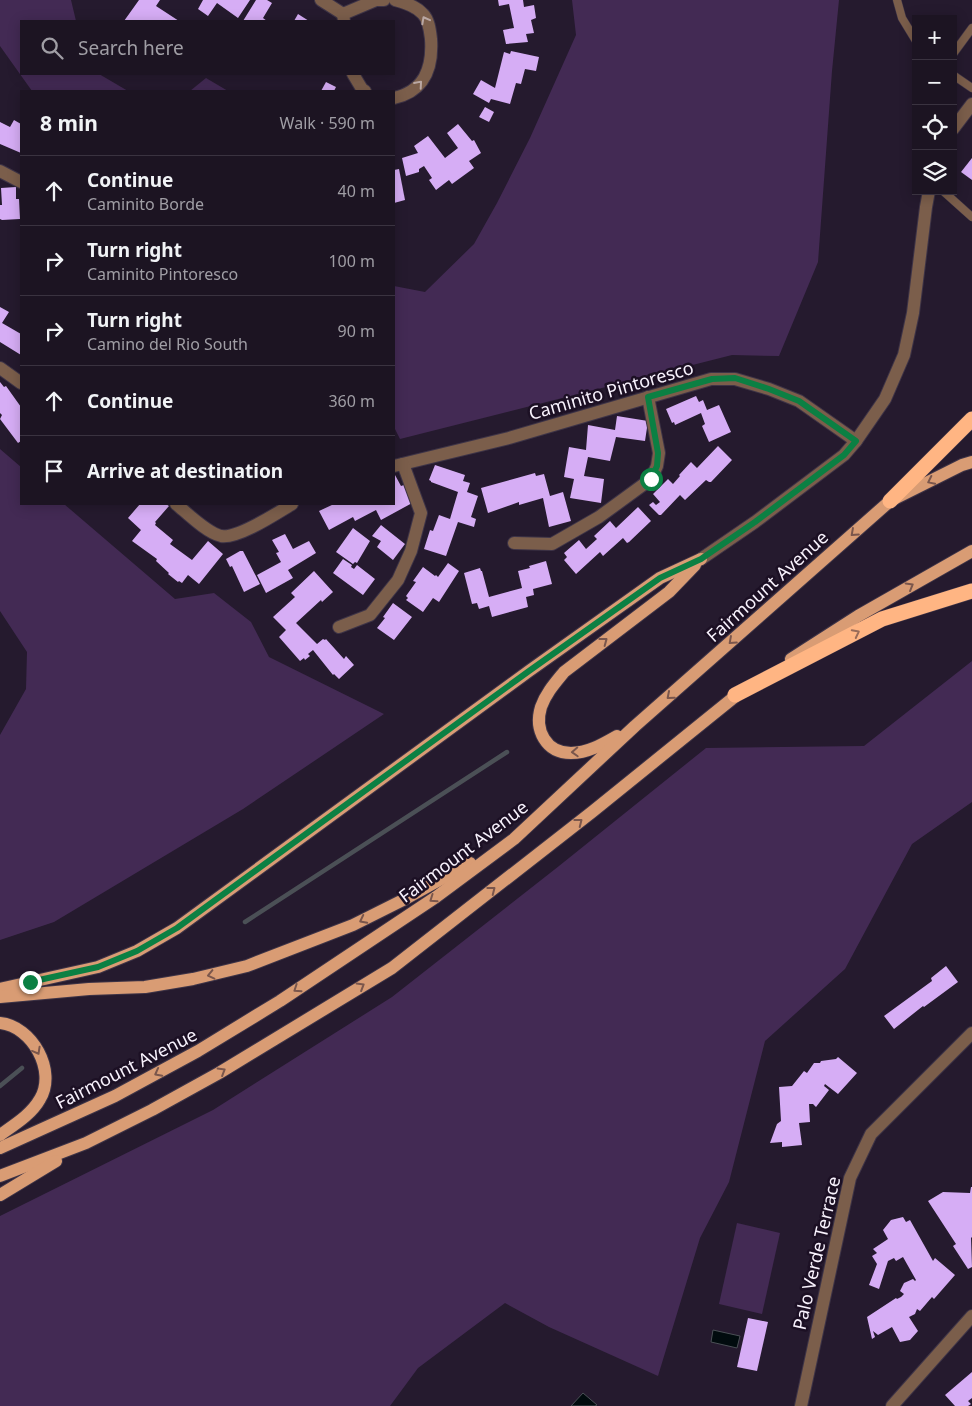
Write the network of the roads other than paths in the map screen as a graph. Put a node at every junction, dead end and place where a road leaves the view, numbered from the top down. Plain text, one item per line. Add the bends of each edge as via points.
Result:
1 (321, 0) edge
2 (384, 0) edge
3 (395, 0) edge
4 (897, 0) edge
5 (343, 18) edge
6 (972, 28) edge
7 (912, 34) edge
8 (957, 49) edge
9 (354, 75) edge
10 (957, 79) edge
11 (972, 88) edge
12 (364, 90) edge
13 (395, 98) edge
14 (972, 104) edge
15 (957, 124) edge
16 (0, 171) edge
17 (20, 181) edge
18 (929, 195) edge
19 (947, 195) edge
20 (972, 217) edge
21 (0, 368) edge
22 (20, 382) edge
23 (648, 397) junction
24 (972, 419) edge
25 (856, 441) junction
26 (972, 462) edge
27 (399, 465) edge
28 (890, 501) junction
29 (177, 505) edge
30 (290, 505) edge
31 (514, 543) dead end
32 (972, 551) edge
33 (701, 559) junction
34 (972, 591) edge
35 (339, 627) dead end
36 (735, 695) junction
37 (635, 726) junction
38 (514, 839) junction
39 (0, 989) edge
40 (0, 997) edge
41 (0, 1023) edge
42 (972, 1033) edge
43 (0, 1135) edge
44 (86, 1143) junction
45 (0, 1148) edge
46 (0, 1176) edge
47 (0, 1195) edge
48 (972, 1316) edge
49 (800, 1406) edge
50 (892, 1406) edge

1 - 5 street
2 - 5 street via 376,0
13 -> 3 street via 407,95 419,86 432,57 429,26 423,14 410,4
4 - 7 lane via 902,18
6 - 8 lane
9 - 12 street
10 - 11 lane
14 - 15 street
16 - 17 street
18 - 25 street via 904,355 885,399
19 - 20 lane
21 - 22 street
23 - 25 street, Caminito Pintoresco via 712,379 735,378 799,401
23 - 27 street, Caminito Pintoresco via 509,438
23 - 31 street via 658,453 651,479 599,517 552,544
24 - 28 highway
25 - 33 street via 844,455
26 -> 28 main road, Fairmount Avenue
27 - 35 street via 421,513 411,551 398,580 370,615
28 -> 37 main road, Fairmount Avenue
29 - 30 street via 221,536 238,534
36 -> 32 main road via 858,616
37 -> 33 main road via 601,745 571,753 556,751 545,743 539,728 541,708 550,688 564,672 669,592
33 - 39 main road via 660,578 177,928 137,951 98,967
36 -> 34 highway via 882,620
44 -> 36 main road via 219,1073 392,968
37 - 38 main road, Fairmount Avenue
38 -> 40 main road via 353,925 247,966 145,987
38 -> 45 main road, Fairmount Avenue via 436,897 280,1001 198,1051 116,1096
41 -> 43 main road via 25,1034 37,1049 45,1068 46,1083 29,1113
42 - 49 street, Palo Verde Terrace via 871,1134 850,1178
44 - 46 main road
44 - 47 main road
48 - 50 street

